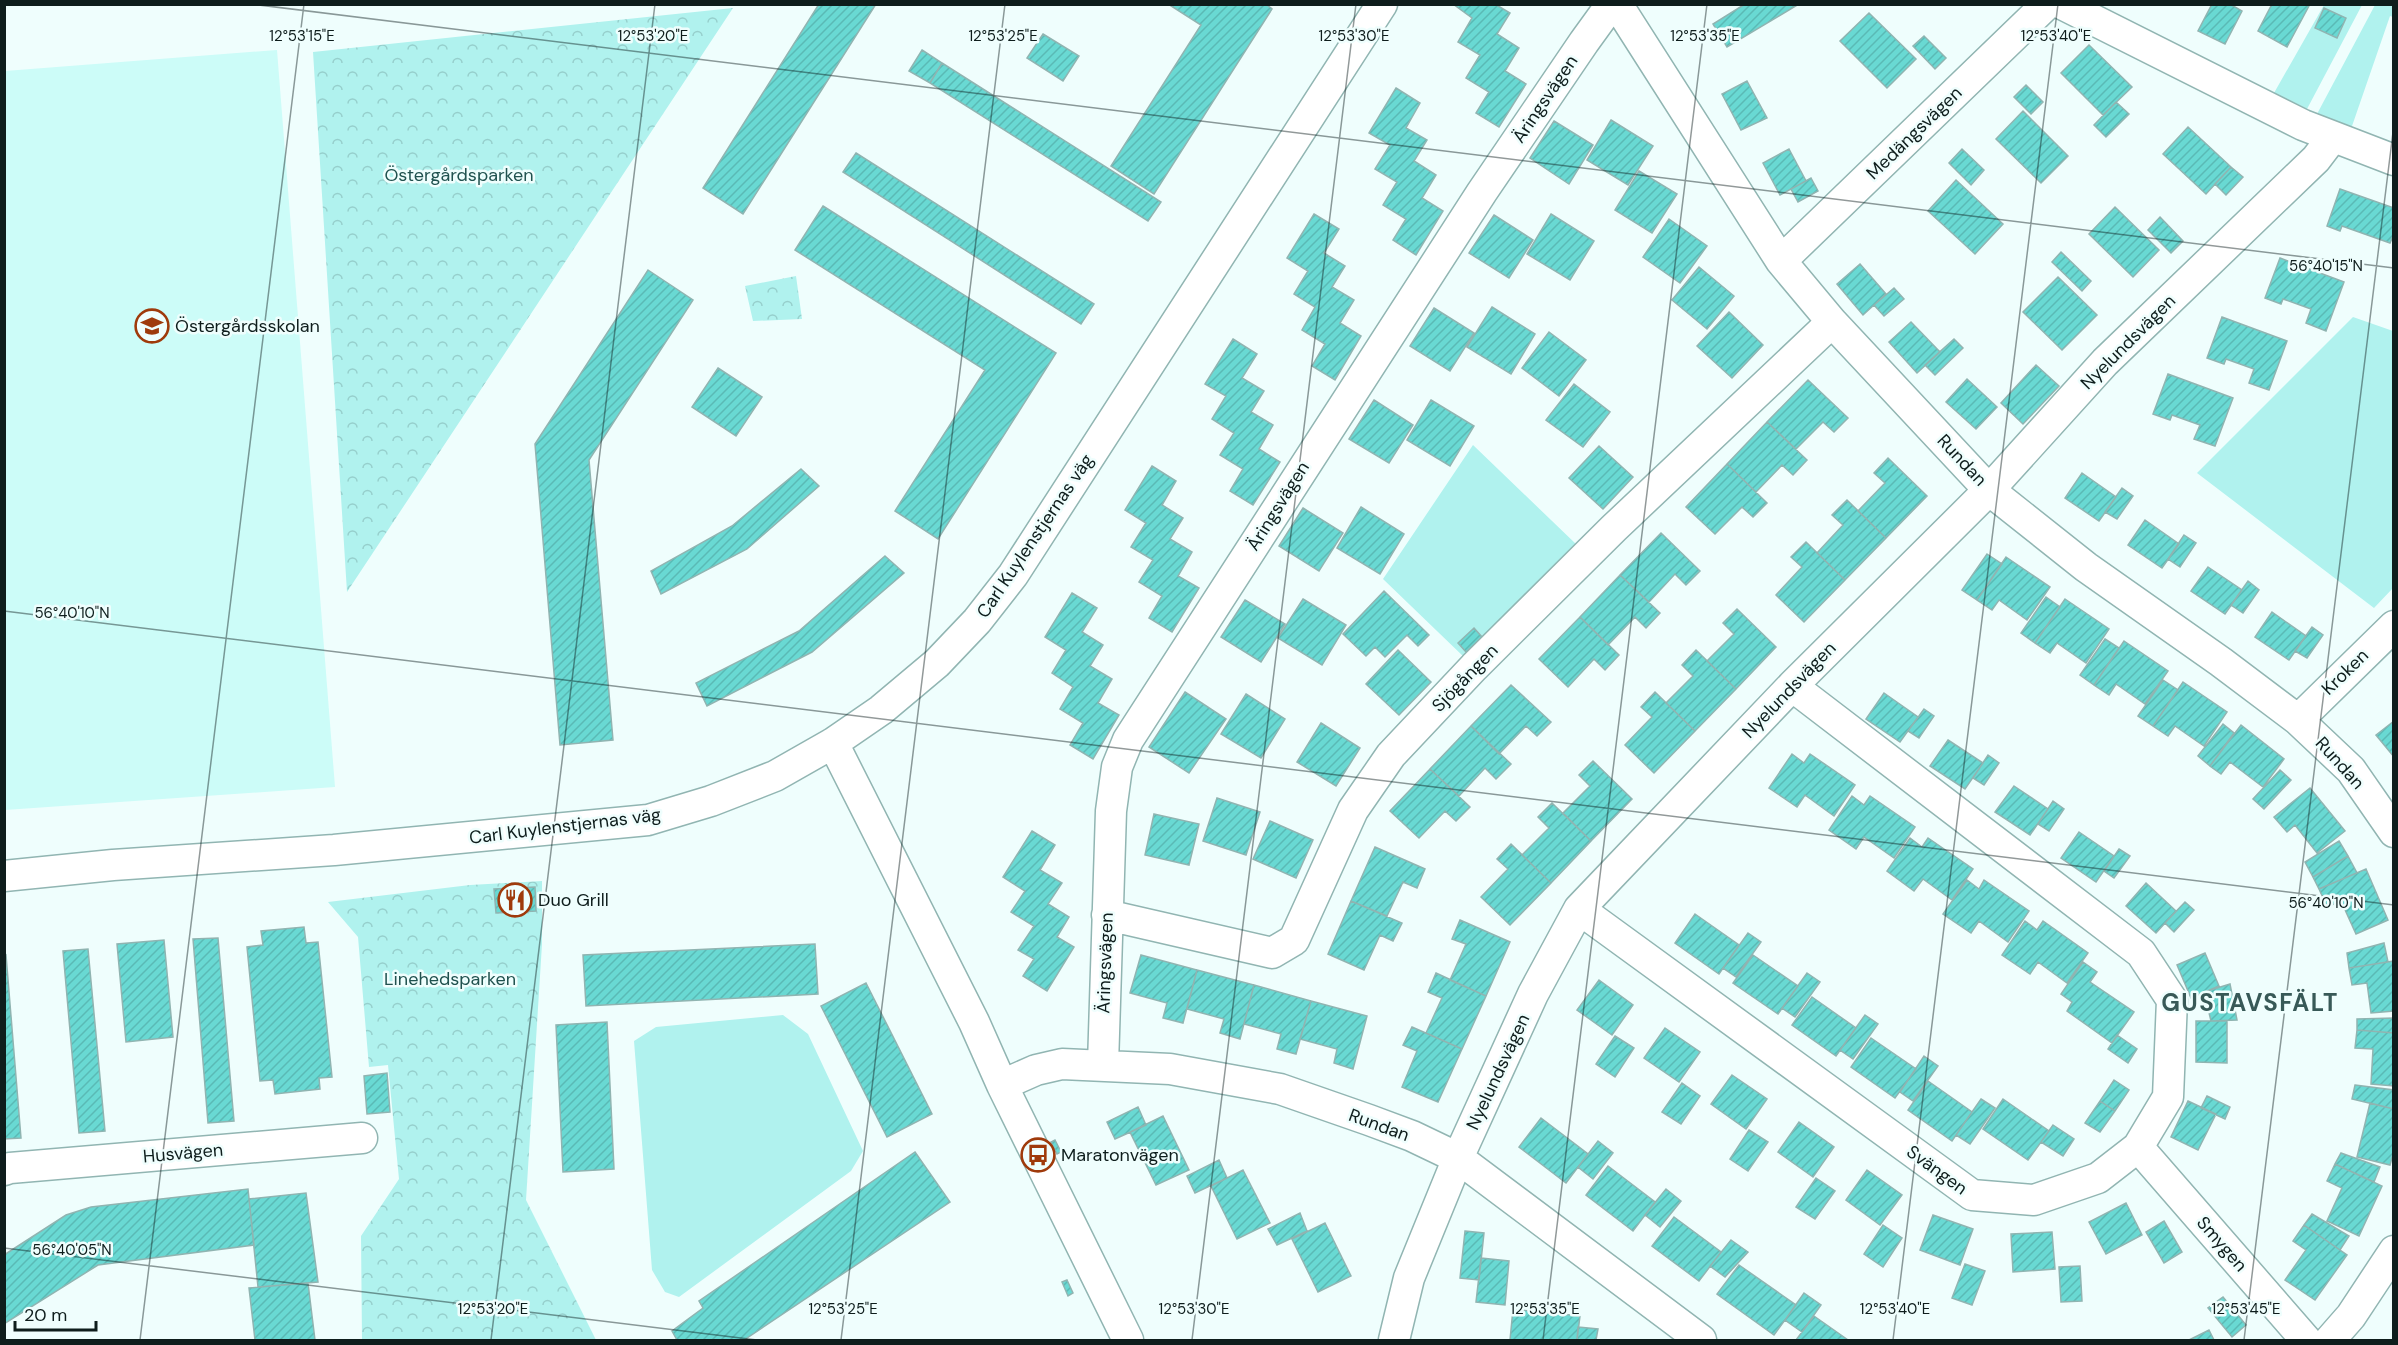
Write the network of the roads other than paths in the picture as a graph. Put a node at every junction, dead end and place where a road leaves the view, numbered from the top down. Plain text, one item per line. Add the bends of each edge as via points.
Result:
1 (1382, 4) edge
2 (2047, 4) edge
3 (2062, 4) edge
4 (1617, 5) edge
5 (2332, 138) junction
6 (2394, 160) edge
7 (1781, 261) junction
8 (1832, 322) junction
9 (1989, 490) junction
10 (2394, 626) edge
11 (1792, 686) junction
12 (2298, 720) junction
13 (832, 743) junction
14 (2394, 832) edge
15 (4, 876) edge
16 (1579, 909) junction
17 (1107, 915) junction
18 (1103, 1065) junction
19 (1002, 1085) junction
20 (362, 1138) dead end
21 (2138, 1147) junction
22 (1458, 1158) junction
23 (4, 1170) edge
24 (2392, 1260) edge
25 (1128, 1341) edge
26 (1394, 1341) edge
27 (1701, 1341) edge
28 (2306, 1341) edge
29 (2330, 1341) edge

1 - 13 street, Carl Kuylenstjernas väg via 1013,575 937,663
2 - 7 street, Medängsvägen
3 - 5 street
4 - 7 street, Rundan
4 - 17 street, Äringsvägen via 1605,13 1584,42 1482,192 1128,740 1117,767 1111,811
5 - 6 street
5 - 9 street, Nyelundsvägen via 2316,159 2105,362
7 - 8 street, Rundan
8 - 9 street, Rundan
8 - 17 street, Sjögången via 1605,536 1391,755 1353,810 1294,940 1272,953
9 - 11 street, Nyelundsvägen
9 - 12 street, Rundan via 2086,567
10 - 12 street, Kroken
11 - 16 street, Nyelundsvägen
11 - 21 street, Svängen via 2141,953 2172,1000 2172,1023 2168,1097
12 - 14 street, Rundan via 2351,770
13 - 15 street, Carl Kuylenstjernas väg via 775,776 648,820
13 - 19 street
16 - 21 street, Svängen via 1972,1195 2034,1200 2098,1178
16 - 22 street, Nyelundsvägen via 1533,994
17 - 18 street, Äringsvägen
18 - 19 street, Rundan via 1062,1064
18 - 22 street, Rundan via 1170,1069 1280,1089 1412,1136
19 - 25 street
20 - 23 street, Husvägen
21 - 28 street, Smygen
22 - 26 street, Nyelundsvägen via 1409,1278
22 - 27 street, Rundan
24 - 29 street

